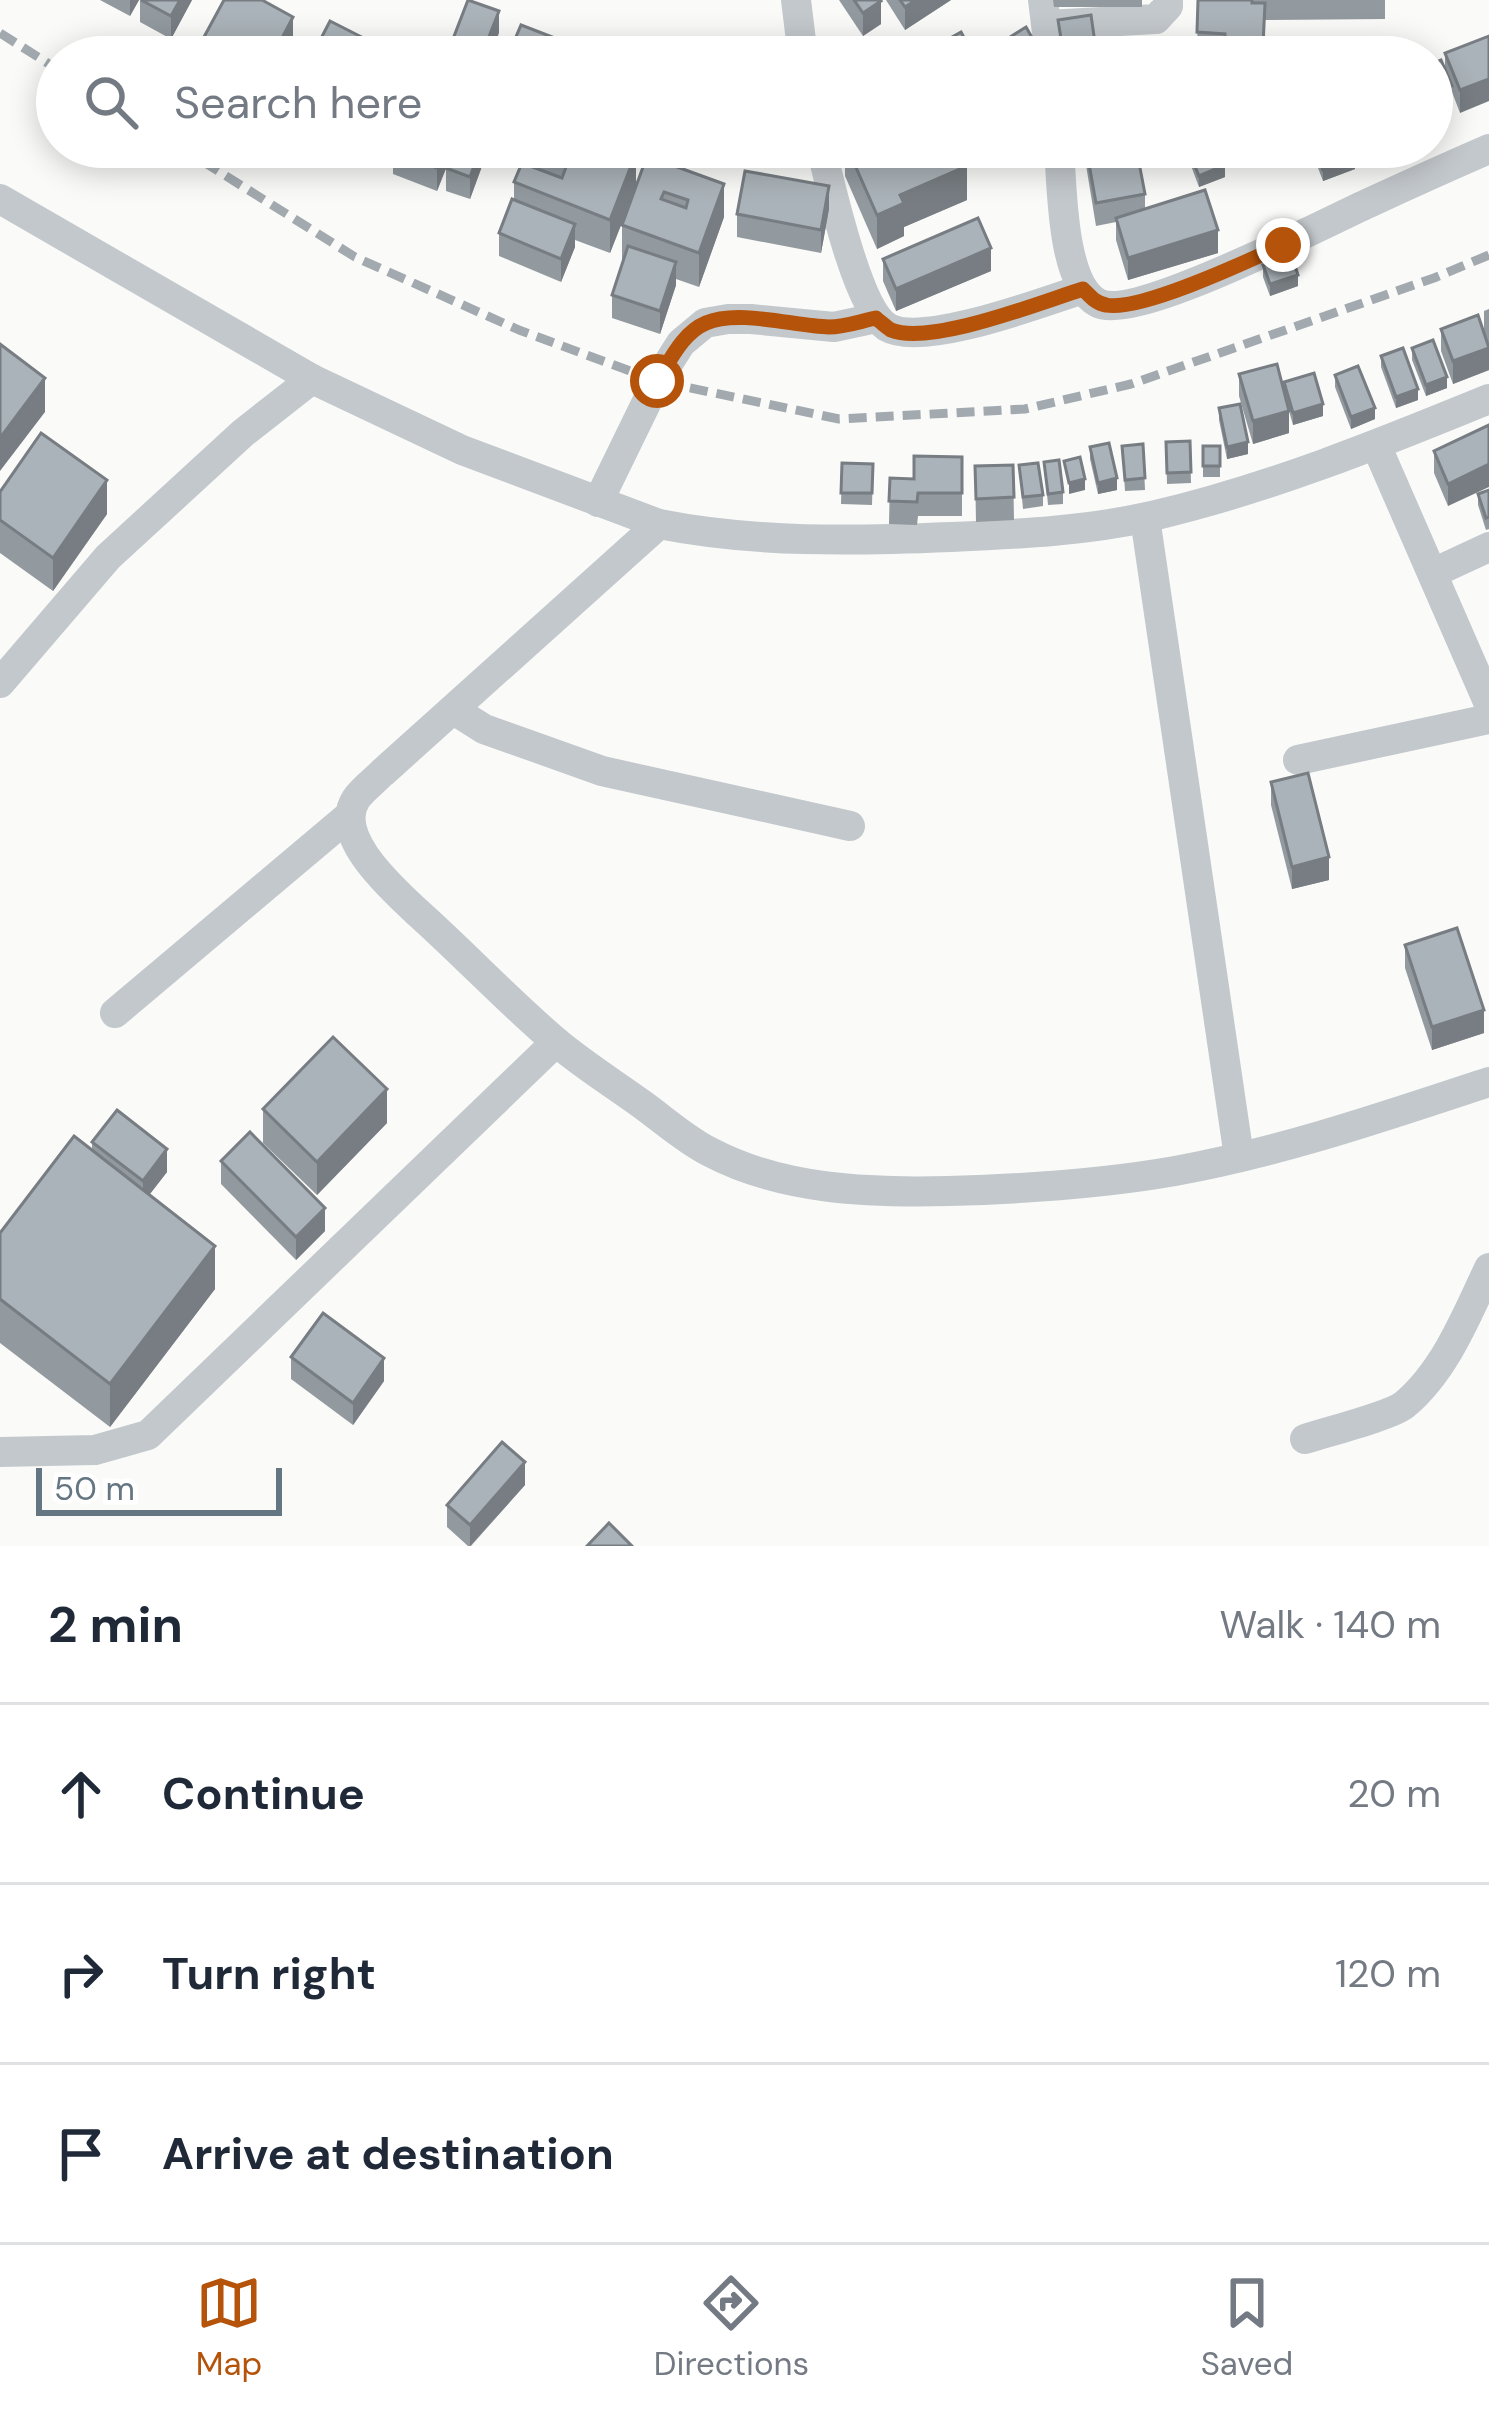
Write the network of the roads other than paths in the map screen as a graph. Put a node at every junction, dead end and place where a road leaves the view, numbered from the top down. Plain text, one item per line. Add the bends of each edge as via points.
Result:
1 (796, 0) edge
2 (1168, 0) edge
3 (1045, 12) edge
4 (800, 36) edge
5 (1489, 148) edge
6 (1453, 165) edge
7 (827, 168) edge
8 (1061, 168) edge
9 (1446, 168) edge
10 (0, 200) edge
11 (1083, 289) junction
12 (876, 318) junction
13 (312, 379) junction
14 (1489, 399) edge
15 (1376, 445) junction
16 (598, 502) junction
17 (1145, 518) junction
18 (659, 524) junction
19 (1489, 548) edge
20 (1433, 573) junction
21 (0, 683) edge
22 (1489, 704) edge
23 (454, 710) junction
24 (1489, 719) edge
25 (1298, 760) dead end
26 (350, 815) junction
27 (850, 826) dead end
28 (115, 1013) dead end
29 (556, 1042) junction
30 (1489, 1082) edge
31 (1239, 1157) junction
32 (1489, 1268) edge
33 (1305, 1439) dead end
34 (0, 1452) edge

1 - 4 street
2 - 3 street via 1156,19
5 - 6 street
7 - 12 street
8 - 11 street via 1068,245
9 - 11 street via 1210,278 1113,306
10 - 13 street
11 - 12 street via 938,331 890,329
12 - 16 street via 834,327 705,323 657,381
13 - 16 street
13 - 21 street via 108,557
14 - 15 street
15 - 17 street
15 - 20 street
16 - 18 street
17 - 18 street via 887,540 755,537
17 - 31 street
18 - 23 street
19 - 20 street
20 - 22 street
23 - 26 street via 356,799
23 - 27 street via 484,729 602,771
24 - 25 street
26 - 28 street
26 - 29 street via 374,869
29 - 31 street via 707,1151 830,1187 1007,1190
29 - 34 street via 148,1435 95,1450
30 - 31 street
32 - 33 street via 1462,1326 1401,1408

